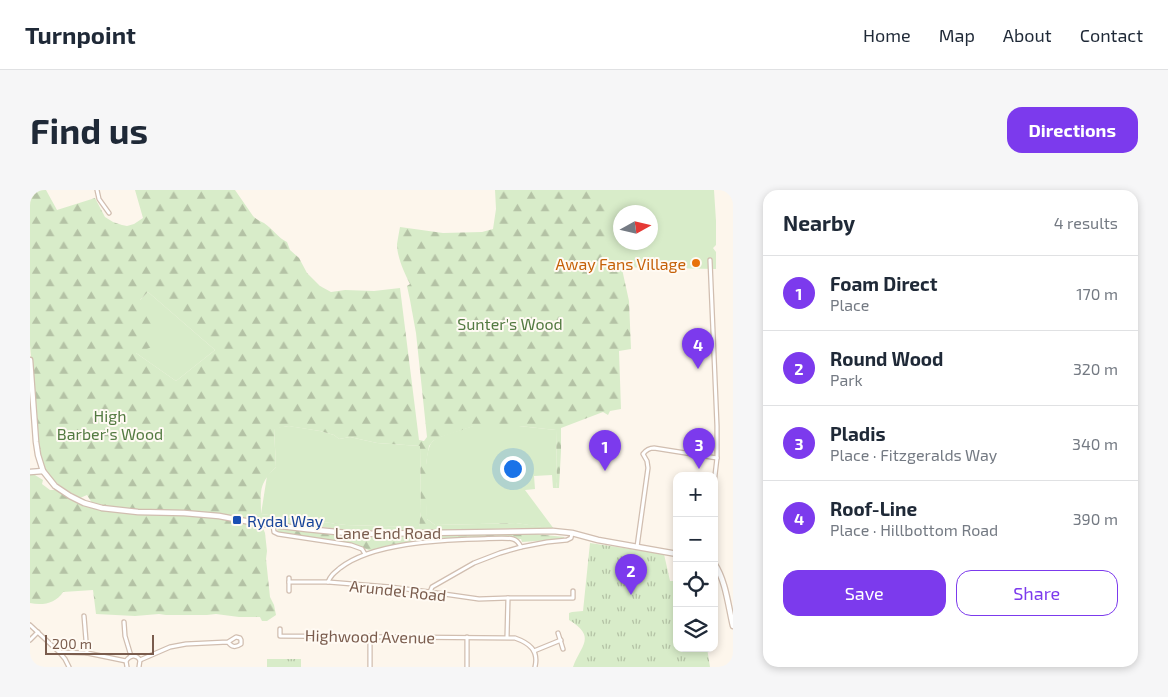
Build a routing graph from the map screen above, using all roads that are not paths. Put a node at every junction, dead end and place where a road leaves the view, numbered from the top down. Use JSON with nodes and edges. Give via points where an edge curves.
{"nodes":[{"id":1,"x":97,"y":190,"type":"edge"},
{"id":2,"x":109,"y":214,"type":"dead end"},
{"id":3,"x":710,"y":260,"type":"dead end"},
{"id":4,"x":30,"y":360,"type":"edge"},
{"id":5,"x":717,"y":458,"type":"junction"},
{"id":6,"x":30,"y":472,"type":"edge"},
{"id":7,"x":43,"y":472,"type":"junction"},
{"id":8,"x":715,"y":472,"type":"edge"},
{"id":9,"x":273,"y":524,"type":"junction"},
{"id":10,"x":572,"y":533,"type":"junction"},
{"id":11,"x":520,"y":547,"type":"junction"},
{"id":12,"x":637,"y":547,"type":"junction"},
{"id":13,"x":673,"y":553,"type":"edge"},
{"id":14,"x":365,"y":554,"type":"junction"},
{"id":15,"x":718,"y":569,"type":"edge"},
{"id":16,"x":328,"y":582,"type":"junction"},
{"id":17,"x":288,"y":591,"type":"dead end"},
{"id":18,"x":574,"y":591,"type":"dead end"},
{"id":19,"x":430,"y":592,"type":"junction"},
{"id":20,"x":508,"y":598,"type":"junction"},
{"id":21,"x":84,"y":617,"type":"dead end"},
{"id":22,"x":124,"y":622,"type":"dead end"},
{"id":23,"x":30,"y":625,"type":"edge"},
{"id":24,"x":733,"y":626,"type":"edge"},
{"id":25,"x":280,"y":629,"type":"dead end"},
{"id":26,"x":38,"y":632,"type":"junction"},
{"id":27,"x":558,"y":633,"type":"dead end"},
{"id":28,"x":370,"y":636,"type":"junction"},
{"id":29,"x":467,"y":637,"type":"junction"},
{"id":30,"x":507,"y":637,"type":"junction"},
{"id":31,"x":30,"y":640,"type":"edge"},
{"id":32,"x":561,"y":640,"type":"junction"},
{"id":33,"x":228,"y":642,"type":"dead end"},
{"id":34,"x":563,"y":649,"type":"dead end"},
{"id":35,"x":534,"y":651,"type":"junction"},
{"id":36,"x":59,"y":652,"type":"junction"},
{"id":37,"x":87,"y":653,"type":"junction"},
{"id":38,"x":131,"y":656,"type":"junction"},
{"id":39,"x":140,"y":660,"type":"junction"},
{"id":40,"x":126,"y":661,"type":"junction"},
{"id":41,"x":69,"y":667,"type":"edge"},
{"id":42,"x":127,"y":667,"type":"edge"},
{"id":43,"x":139,"y":667,"type":"edge"},
{"id":44,"x":370,"y":667,"type":"edge"},
{"id":45,"x":467,"y":667,"type":"edge"},
{"id":46,"x":535,"y":667,"type":"edge"}],
"edges":[{"from":1,"to":2,"type":"street"},
{"from":3,"to":5,"type":"street"},
{"from":4,"to":7,"type":"street","via":[[36,442]]},
{"from":5,"to":8,"type":"street"},
{"from":5,"to":12,"type":"street","via":[[654,448],[646,450],[643,454],[648,468]]},
{"from":6,"to":7,"type":"street"},
{"from":7,"to":9,"type":"street","name":"Lane End Road","via":[[70,496],[102,508],[219,516]]},
{"from":9,"to":10,"type":"street","name":"Lane End Road","via":[[357,534]]},
{"from":9,"to":14,"type":"street","via":[[274,532],[278,534],[351,545],[362,549]]},
{"from":10,"to":11,"type":"street","via":[[568,540]]},
{"from":10,"to":12,"type":"street","name":"Lane End Road"},
{"from":11,"to":14,"type":"street","via":[[514,539],[461,539],[392,547]]},
{"from":11,"to":19,"type":"street","via":[[474,563],[432,587]]},
{"from":12,"to":13,"type":"street","name":"Lane End Road"},
{"from":14,"to":16,"type":"street","via":[[345,564],[330,576]]},
{"from":15,"to":24,"type":"street"},
{"from":16,"to":17,"type":"street","name":"Arundel Road","via":[[289,580]]},
{"from":16,"to":19,"type":"street","name":"Arundel Road"},
{"from":18,"to":20,"type":"street","name":"Arundel Road","via":[[573,598]]},
{"from":19,"to":20,"type":"street","name":"Arundel Road","via":[[479,599]]},
{"from":20,"to":30,"type":"street"},
{"from":21,"to":37,"type":"street"},
{"from":22,"to":38,"type":"street"},
{"from":23,"to":26,"type":"street"},
{"from":25,"to":28,"type":"street","name":"Highwood Avenue","via":[[280,636]]},
{"from":26,"to":31,"type":"street"},
{"from":26,"to":36,"type":"street"},
{"from":27,"to":32,"type":"street"},
{"from":28,"to":29,"type":"street","name":"Highwood Avenue"},
{"from":28,"to":44,"type":"street"},
{"from":29,"to":30,"type":"street","name":"Highwood Avenue"},
{"from":29,"to":45,"type":"street"},
{"from":30,"to":35,"type":"street","via":[[526,642]]},
{"from":32,"to":34,"type":"street"},
{"from":32,"to":35,"type":"street"},
{"from":33,"to":39,"type":"street","via":[[170,647]]},
{"from":35,"to":46,"type":"street"},
{"from":36,"to":37,"type":"street"},
{"from":36,"to":41,"type":"street"},
{"from":37,"to":40,"type":"street"},
{"from":38,"to":39,"type":"street"},
{"from":38,"to":40,"type":"street"},
{"from":39,"to":43,"type":"street"},
{"from":40,"to":42,"type":"street"}]}
